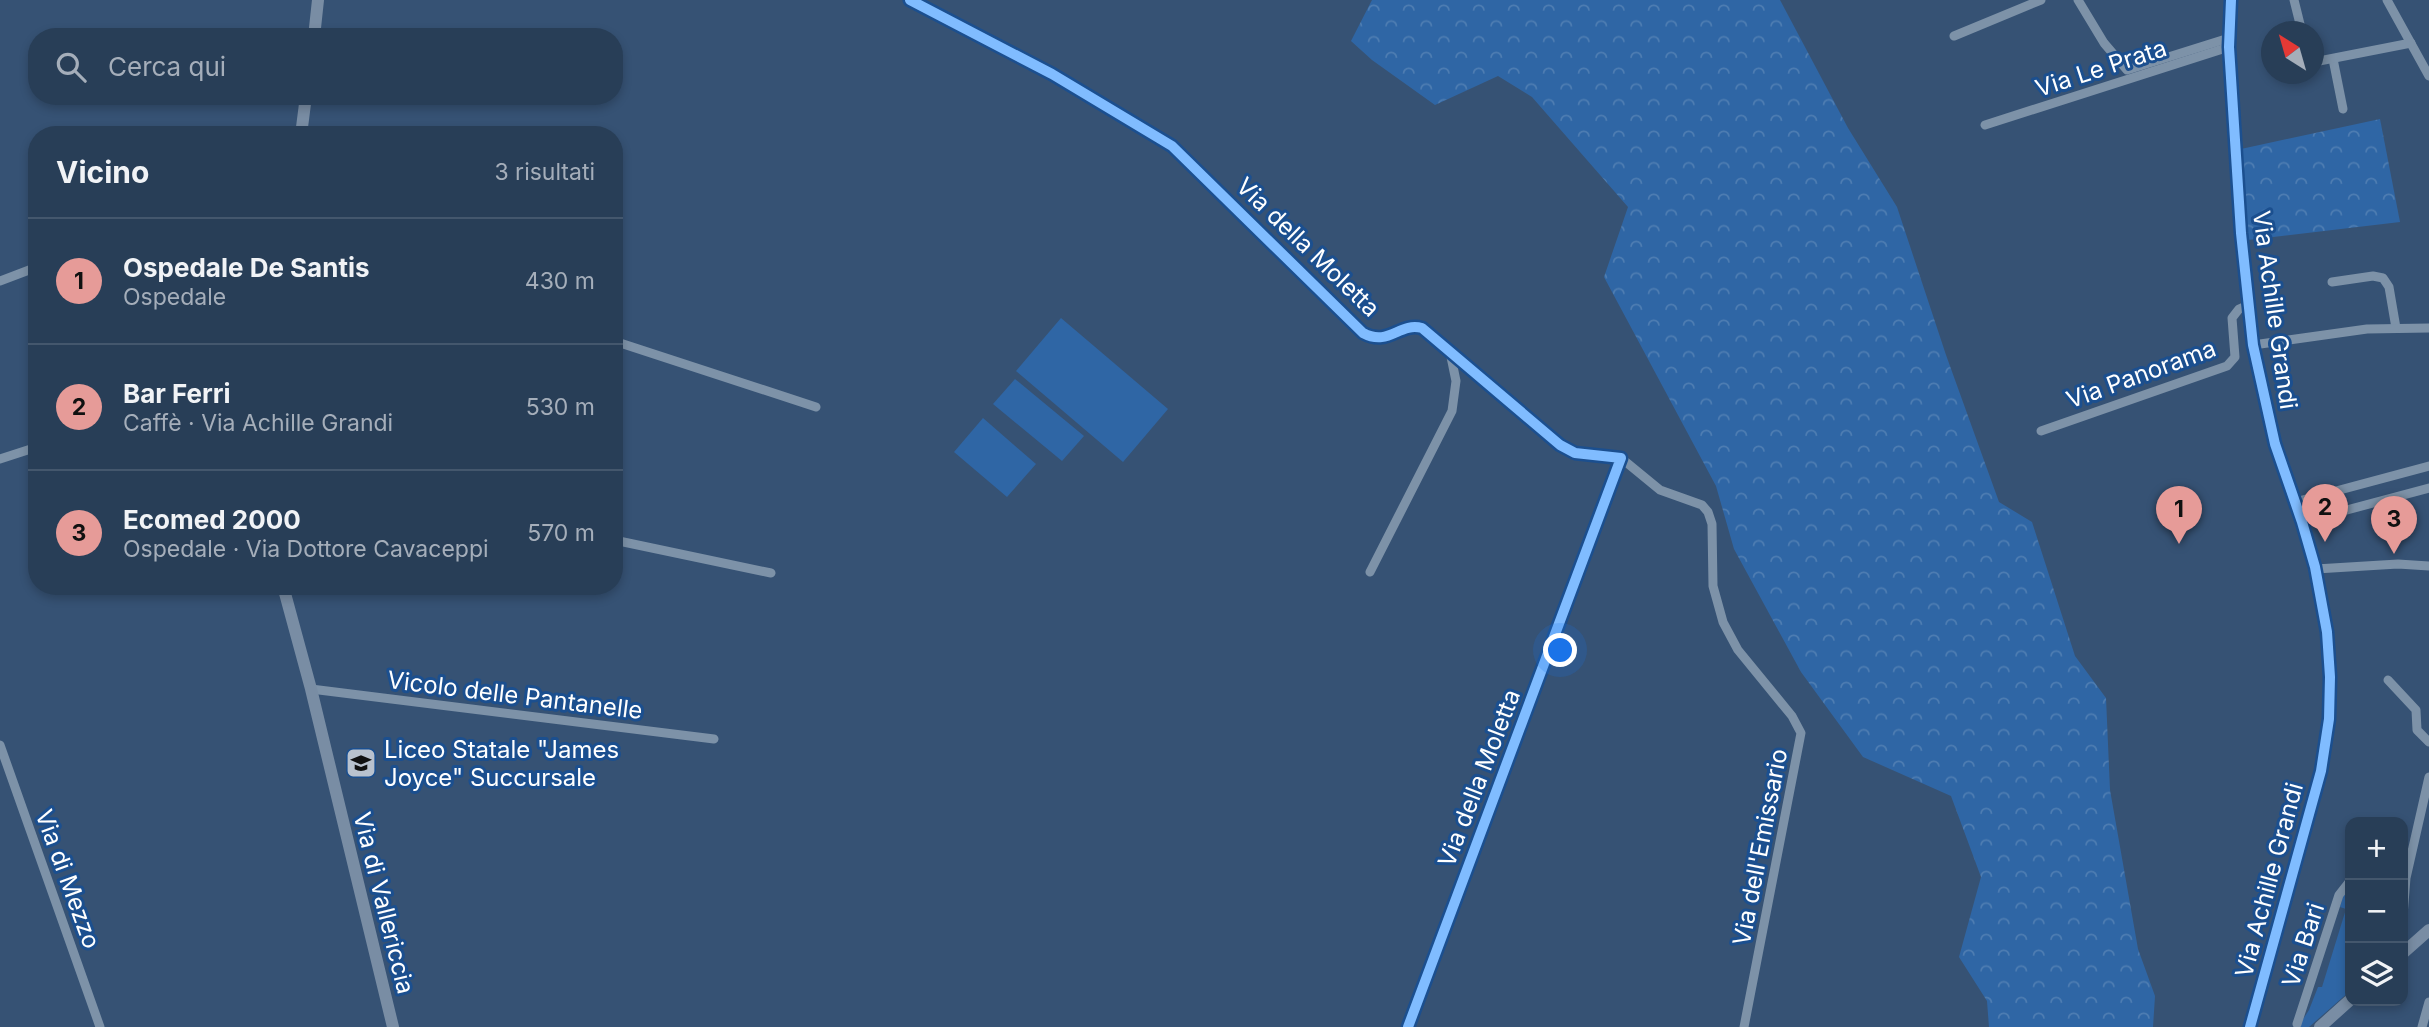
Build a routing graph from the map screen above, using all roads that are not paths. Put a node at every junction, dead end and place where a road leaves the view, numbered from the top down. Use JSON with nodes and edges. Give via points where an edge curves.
{"nodes":[{"id":1,"x":318,"y":0,"type":"edge"},
{"id":2,"x":910,"y":0,"type":"edge"},
{"id":3,"x":2040,"y":0,"type":"edge"},
{"id":4,"x":2078,"y":0,"type":"edge"},
{"id":5,"x":2231,"y":0,"type":"edge"},
{"id":6,"x":2294,"y":0,"type":"edge"},
{"id":7,"x":2387,"y":0,"type":"edge"},
{"id":8,"x":2299,"y":21,"type":"edge"},
{"id":9,"x":315,"y":28,"type":"edge"},
{"id":10,"x":1954,"y":36,"type":"dead end"},
{"id":11,"x":2229,"y":43,"type":"junction"},
{"id":12,"x":2411,"y":43,"type":"junction"},
{"id":13,"x":2333,"y":59,"type":"junction"},
{"id":14,"x":2324,"y":60,"type":"edge"},
{"id":15,"x":2429,"y":76,"type":"edge"},
{"id":16,"x":305,"y":105,"type":"edge"},
{"id":17,"x":2343,"y":109,"type":"dead end"},
{"id":18,"x":1985,"y":125,"type":"dead end"},
{"id":19,"x":302,"y":126,"type":"edge"},
{"id":20,"x":28,"y":270,"type":"edge"},
{"id":21,"x":0,"y":281,"type":"edge"},
{"id":22,"x":2332,"y":282,"type":"dead end"},
{"id":23,"x":2248,"y":305,"type":"junction"},
{"id":24,"x":2396,"y":328,"type":"junction"},
{"id":25,"x":2429,"y":328,"type":"edge"},
{"id":26,"x":623,"y":344,"type":"edge"},
{"id":27,"x":2253,"y":345,"type":"junction"},
{"id":28,"x":1449,"y":350,"type":"junction"},
{"id":29,"x":816,"y":407,"type":"dead end"},
{"id":30,"x":2041,"y":431,"type":"dead end"},
{"id":31,"x":28,"y":450,"type":"edge"},
{"id":32,"x":1621,"y":458,"type":"junction"},
{"id":33,"x":0,"y":459,"type":"edge"},
{"id":34,"x":2429,"y":466,"type":"edge"},
{"id":35,"x":2429,"y":488,"type":"edge"},
{"id":36,"x":2295,"y":502,"type":"junction"},
{"id":37,"x":2302,"y":522,"type":"junction"},
{"id":38,"x":623,"y":542,"type":"edge"},
{"id":39,"x":2429,"y":566,"type":"edge"},
{"id":40,"x":2316,"y":569,"type":"junction"},
{"id":41,"x":1370,"y":572,"type":"dead end"},
{"id":42,"x":771,"y":573,"type":"dead end"},
{"id":43,"x":285,"y":595,"type":"edge"},
{"id":44,"x":2388,"y":680,"type":"dead end"},
{"id":45,"x":311,"y":689,"type":"junction"},
{"id":46,"x":714,"y":739,"type":"dead end"},
{"id":47,"x":2429,"y":742,"type":"edge"},
{"id":48,"x":0,"y":745,"type":"edge"},
{"id":49,"x":2429,"y":777,"type":"edge"},
{"id":50,"x":2408,"y":862,"type":"edge"},
{"id":51,"x":2345,"y":887,"type":"edge"},
{"id":52,"x":2429,"y":930,"type":"edge"},
{"id":53,"x":2408,"y":949,"type":"edge"},
{"id":54,"x":2429,"y":1002,"type":"edge"},
{"id":55,"x":2345,"y":1004,"type":"edge"},
{"id":56,"x":2297,"y":1024,"type":"dead end"},
{"id":57,"x":100,"y":1027,"type":"edge"},
{"id":58,"x":393,"y":1027,"type":"edge"},
{"id":59,"x":1408,"y":1027,"type":"edge"},
{"id":60,"x":1744,"y":1027,"type":"edge"},
{"id":61,"x":2250,"y":1027,"type":"edge"},
{"id":62,"x":2320,"y":1027,"type":"edge"},
{"id":63,"x":2422,"y":1027,"type":"edge"}],
"edges":[{"from":1,"to":9,"type":"street"},
{"from":2,"to":28,"type":"street","name":"Via della Moletta","via":[[1052,74],[1167,142],[1363,333],[1381,338],[1420,327]]},
{"from":3,"to":10,"type":"street"},
{"from":4,"to":11,"type":"street","name":"Via Le Prata","via":[[2104,44],[2127,70]]},
{"from":5,"to":11,"type":"street","name":"Via Achille Grandi"},
{"from":6,"to":8,"type":"street"},
{"from":7,"to":12,"type":"street"},
{"from":11,"to":18,"type":"street","name":"Via Le Prata"},
{"from":11,"to":23,"type":"street","name":"Via Achille Grandi"},
{"from":12,"to":13,"type":"street"},
{"from":12,"to":15,"type":"street"},
{"from":13,"to":14,"type":"street"},
{"from":13,"to":17,"type":"street"},
{"from":16,"to":19,"type":"street"},
{"from":20,"to":21,"type":"street"},
{"from":22,"to":24,"type":"street","via":[[2383,278],[2389,285]]},
{"from":23,"to":27,"type":"street","name":"Via Achille Grandi"},
{"from":23,"to":30,"type":"street","name":"Via Panorama","via":[[2232,318],[2235,357],[2227,366]]},
{"from":24,"to":25,"type":"street"},
{"from":24,"to":27,"type":"street"},
{"from":26,"to":29,"type":"street"},
{"from":27,"to":36,"type":"street","name":"Via Achille Grandi","via":[[2272,432]]},
{"from":28,"to":32,"type":"street","name":"Via della Moletta","via":[[1562,447],[1575,453]]},
{"from":28,"to":41,"type":"street","via":[[1456,381],[1452,411]]},
{"from":31,"to":33,"type":"street"},
{"from":32,"to":59,"type":"street","name":"Via della Moletta"},
{"from":32,"to":60,"type":"street","name":"Via dell'Emissario","via":[[1655,486],[1702,505],[1708,512],[1713,586],[1723,622],[1743,657],[1800,729]]},
{"from":34,"to":36,"type":"street"},
{"from":35,"to":37,"type":"street"},
{"from":36,"to":37,"type":"street","name":"Via Achille Grandi"},
{"from":37,"to":40,"type":"street","name":"Via Achille Grandi"},
{"from":38,"to":42,"type":"street"},
{"from":39,"to":40,"type":"street"},
{"from":40,"to":61,"type":"street","name":"Via Achille Grandi","via":[[2330,666],[2328,728],[2317,785]]},
{"from":43,"to":45,"type":"street","name":"Via di Vallericcia"},
{"from":44,"to":47,"type":"street","via":[[2416,710],[2417,730]]},
{"from":45,"to":46,"type":"street","name":"Vicolo delle Pantanelle"},
{"from":45,"to":58,"type":"street","name":"Via di Vallericcia"},
{"from":48,"to":57,"type":"street","name":"Via di Mezzo"},
{"from":49,"to":50,"type":"street"},
{"from":51,"to":56,"type":"street","name":"Via Bari"},
{"from":52,"to":53,"type":"street"},
{"from":54,"to":63,"type":"street"},
{"from":55,"to":62,"type":"street"}]}
